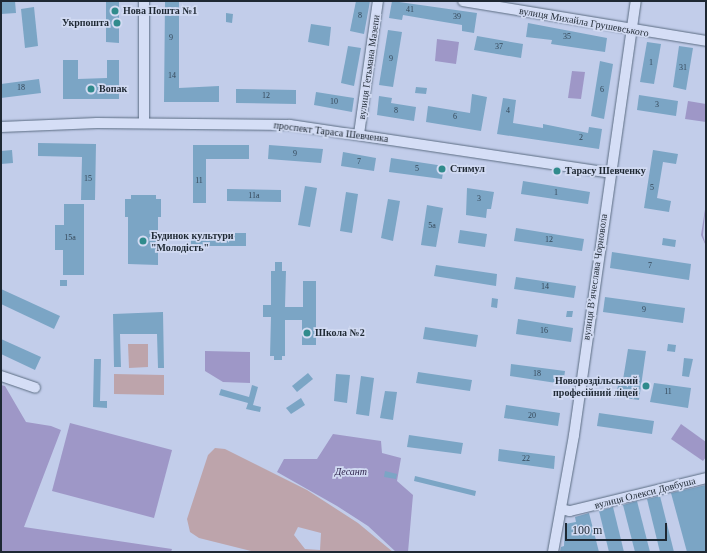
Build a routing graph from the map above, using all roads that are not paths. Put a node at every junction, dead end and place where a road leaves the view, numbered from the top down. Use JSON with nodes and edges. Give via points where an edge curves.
{"nodes":[{"id":1,"x":144,"y":1,"type":"edge"},
{"id":2,"x":378,"y":1,"type":"edge"},
{"id":3,"x":463,"y":1,"type":"edge"},
{"id":4,"x":636,"y":1,"type":"edge"},
{"id":5,"x":632,"y":31,"type":"junction"},
{"id":6,"x":706,"y":42,"type":"edge"},
{"id":7,"x":144,"y":123,"type":"junction"},
{"id":8,"x":1,"y":127,"type":"edge"},
{"id":9,"x":359,"y":134,"type":"junction"},
{"id":10,"x":610,"y":173,"type":"junction"},
{"id":11,"x":1,"y":376,"type":"edge"},
{"id":12,"x":35,"y":388,"type":"dead end"},
{"id":13,"x":706,"y":478,"type":"edge"},
{"id":14,"x":561,"y":510,"type":"junction"},
{"id":15,"x":553,"y":552,"type":"edge"}],
"edges":[{"from":1,"to":7,"type":"street"},
{"from":2,"to":9,"type":"street","name":"вулиця Гетьмана Мазепи"},
{"from":3,"to":5,"type":"street","name":"вулиця Михайла Грушевського"},
{"from":4,"to":5,"type":"street","name":"вулиця Вʼячеслава Чорновола"},
{"from":5,"to":6,"type":"street","name":"вулиця Михайла Грушевського"},
{"from":5,"to":10,"type":"street","name":"вулиця Вʼячеслава Чорновола"},
{"from":7,"to":8,"type":"street","name":"проспект Тараса Шевченка"},
{"from":7,"to":9,"type":"street","name":"проспект Тараса Шевченка","via":[[258,123]]},
{"from":9,"to":10,"type":"street","name":"проспект Тараса Шевченка"},
{"from":10,"to":14,"type":"street","name":"вулиця Вʼячеслава Чорновола","via":[[574,436]]},
{"from":11,"to":12,"type":"street"},
{"from":13,"to":14,"type":"street","name":"вулиця Олекси Довбуша","via":[[570,511]]},
{"from":14,"to":15,"type":"street","name":"вулиця Вʼячеслава Чорновола"}]}
